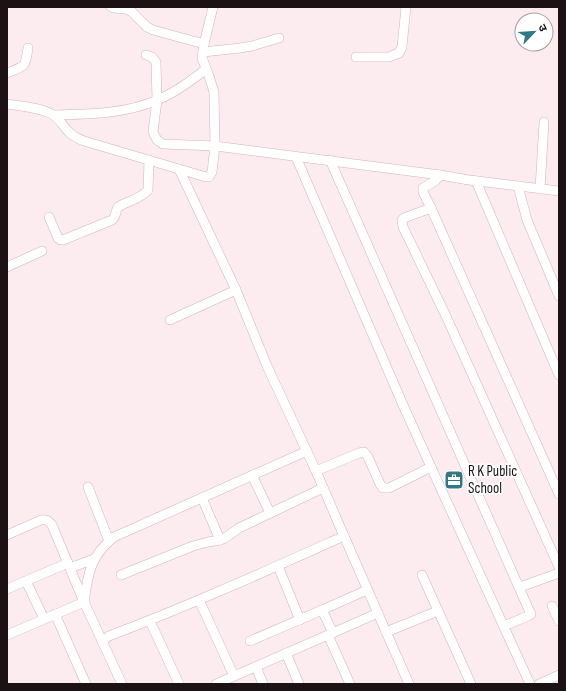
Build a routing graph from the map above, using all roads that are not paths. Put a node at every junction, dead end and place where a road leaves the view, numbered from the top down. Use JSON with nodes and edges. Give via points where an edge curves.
{"nodes":[{"id":1,"x":111,"y":7,"type":"edge"},
{"id":2,"x":213,"y":7,"type":"edge"},
{"id":3,"x":406,"y":7,"type":"edge"},
{"id":4,"x":279,"y":38,"type":"dead end"},
{"id":5,"x":28,"y":48,"type":"dead end"},
{"id":6,"x":204,"y":48,"type":"junction"},
{"id":7,"x":146,"y":55,"type":"dead end"},
{"id":8,"x":356,"y":57,"type":"dead end"},
{"id":9,"x":206,"y":69,"type":"junction"},
{"id":10,"x":7,"y":73,"type":"edge"},
{"id":11,"x":157,"y":100,"type":"junction"},
{"id":12,"x":7,"y":104,"type":"edge"},
{"id":13,"x":55,"y":116,"type":"junction"},
{"id":14,"x":544,"y":122,"type":"dead end"},
{"id":15,"x":215,"y":146,"type":"junction"},
{"id":16,"x":296,"y":157,"type":"junction"},
{"id":17,"x":149,"y":160,"type":"junction"},
{"id":18,"x":330,"y":160,"type":"junction"},
{"id":19,"x":179,"y":169,"type":"junction"},
{"id":20,"x":440,"y":174,"type":"junction"},
{"id":21,"x":476,"y":181,"type":"junction"},
{"id":22,"x":518,"y":186,"type":"junction"},
{"id":23,"x":540,"y":189,"type":"junction"},
{"id":24,"x":559,"y":192,"type":"edge"},
{"id":25,"x":431,"y":208,"type":"junction"},
{"id":26,"x":49,"y":217,"type":"dead end"},
{"id":27,"x":42,"y":251,"type":"dead end"},
{"id":28,"x":7,"y":267,"type":"edge"},
{"id":29,"x":236,"y":290,"type":"junction"},
{"id":30,"x":559,"y":296,"type":"edge"},
{"id":31,"x":170,"y":320,"type":"dead end"},
{"id":32,"x":559,"y":375,"type":"edge"},
{"id":33,"x":307,"y":451,"type":"junction"},
{"id":34,"x":431,"y":467,"type":"junction"},
{"id":35,"x":316,"y":471,"type":"junction"},
{"id":36,"x":252,"y":476,"type":"junction"},
{"id":37,"x":88,"y":487,"type":"dead end"},
{"id":38,"x":323,"y":488,"type":"junction"},
{"id":39,"x":559,"y":494,"type":"edge"},
{"id":40,"x":202,"y":498,"type":"junction"},
{"id":41,"x":270,"y":513,"type":"junction"},
{"id":42,"x":7,"y":535,"type":"edge"},
{"id":43,"x":344,"y":536,"type":"junction"},
{"id":44,"x":220,"y":540,"type":"junction"},
{"id":45,"x":109,"y":541,"type":"junction"},
{"id":46,"x":94,"y":559,"type":"junction"},
{"id":47,"x":69,"y":565,"type":"junction"},
{"id":48,"x":278,"y":566,"type":"junction"},
{"id":49,"x":559,"y":567,"type":"edge"},
{"id":50,"x":559,"y":573,"type":"edge"},
{"id":51,"x":122,"y":575,"type":"dead end"},
{"id":52,"x":422,"y":575,"type":"dead end"},
{"id":53,"x":26,"y":581,"type":"junction"},
{"id":54,"x":520,"y":587,"type":"junction"},
{"id":55,"x":7,"y":589,"type":"edge"},
{"id":56,"x":367,"y":590,"type":"junction"},
{"id":57,"x":199,"y":600,"type":"junction"},
{"id":58,"x":84,"y":602,"type":"junction"},
{"id":59,"x":552,"y":606,"type":"dead end"},
{"id":60,"x":322,"y":610,"type":"junction"},
{"id":61,"x":438,"y":610,"type":"junction"},
{"id":62,"x":378,"y":613,"type":"junction"},
{"id":63,"x":55,"y":614,"type":"junction"},
{"id":64,"x":44,"y":619,"type":"junction"},
{"id":65,"x":300,"y":620,"type":"junction"},
{"id":66,"x":150,"y":621,"type":"junction"},
{"id":67,"x":559,"y":621,"type":"edge"},
{"id":68,"x":504,"y":626,"type":"junction"},
{"id":69,"x":386,"y":632,"type":"junction"},
{"id":70,"x":330,"y":634,"type":"junction"},
{"id":71,"x":7,"y":635,"type":"edge"},
{"id":72,"x":250,"y":641,"type":"dead end"},
{"id":73,"x":103,"y":643,"type":"junction"},
{"id":74,"x":286,"y":653,"type":"junction"},
{"id":75,"x":256,"y":667,"type":"junction"},
{"id":76,"x":559,"y":675,"type":"edge"},
{"id":77,"x":234,"y":676,"type":"junction"},
{"id":78,"x":86,"y":684,"type":"edge"},
{"id":79,"x":122,"y":684,"type":"edge"},
{"id":80,"x":179,"y":684,"type":"edge"},
{"id":81,"x":216,"y":684,"type":"edge"},
{"id":82,"x":263,"y":684,"type":"edge"},
{"id":83,"x":299,"y":684,"type":"edge"},
{"id":84,"x":350,"y":684,"type":"edge"},
{"id":85,"x":409,"y":684,"type":"edge"},
{"id":86,"x":470,"y":684,"type":"edge"},
{"id":87,"x":530,"y":684,"type":"edge"},
{"id":88,"x":539,"y":684,"type":"edge"}],
"edges":[{"from":1,"to":6,"type":"street","via":[[132,11],[147,27]]},
{"from":2,"to":6,"type":"street"},
{"from":3,"to":8,"type":"street","via":[[402,47],[399,53],[389,57]]},
{"from":4,"to":6,"type":"street","via":[[240,48]]},
{"from":5,"to":10,"type":"street","via":[[24,66]]},
{"from":6,"to":9,"type":"street","via":[[202,58]]},
{"from":7,"to":11,"type":"street","via":[[156,62]]},
{"from":9,"to":11,"type":"street"},
{"from":9,"to":15,"type":"street","via":[[214,92]]},
{"from":11,"to":13,"type":"street","via":[[140,106],[96,114]]},
{"from":11,"to":15,"type":"street","via":[[153,128],[157,140],[163,144]]},
{"from":12,"to":13,"type":"street","via":[[41,110]]},
{"from":13,"to":17,"type":"street","via":[[70,133],[84,141]]},
{"from":14,"to":23,"type":"street"},
{"from":15,"to":16,"type":"street"},
{"from":15,"to":19,"type":"street","via":[[209,177]]},
{"from":16,"to":18,"type":"street"},
{"from":16,"to":34,"type":"street"},
{"from":17,"to":19,"type":"street"},
{"from":17,"to":26,"type":"street","via":[[148,190],[118,207],[112,220],[61,240]]},
{"from":18,"to":20,"type":"street"},
{"from":18,"to":54,"type":"street"},
{"from":19,"to":29,"type":"street"},
{"from":20,"to":21,"type":"street"},
{"from":20,"to":25,"type":"street","via":[[436,181],[423,188]]},
{"from":21,"to":22,"type":"street"},
{"from":21,"to":32,"type":"street"},
{"from":22,"to":23,"type":"street"},
{"from":22,"to":30,"type":"street","via":[[529,226]]},
{"from":23,"to":24,"type":"street"},
{"from":25,"to":39,"type":"street"},
{"from":25,"to":49,"type":"street","via":[[404,218],[403,227]]},
{"from":27,"to":28,"type":"street"},
{"from":29,"to":31,"type":"street"},
{"from":29,"to":33,"type":"street","via":[[267,366]]},
{"from":33,"to":35,"type":"street"},
{"from":33,"to":36,"type":"street"},
{"from":34,"to":35,"type":"street","via":[[389,488],[383,488],[380,484],[364,452]]},
{"from":34,"to":68,"type":"street"},
{"from":35,"to":38,"type":"street"},
{"from":36,"to":40,"type":"street"},
{"from":36,"to":41,"type":"street"},
{"from":37,"to":45,"type":"street"},
{"from":38,"to":41,"type":"street"},
{"from":38,"to":43,"type":"street"},
{"from":40,"to":44,"type":"street"},
{"from":40,"to":45,"type":"street"},
{"from":41,"to":44,"type":"street"},
{"from":42,"to":47,"type":"street","via":[[41,520],[48,520]]},
{"from":43,"to":48,"type":"street"},
{"from":43,"to":56,"type":"street"},
{"from":44,"to":51,"type":"street","via":[[193,546]]},
{"from":45,"to":46,"type":"street"},
{"from":46,"to":47,"type":"street"},
{"from":46,"to":58,"type":"street"},
{"from":47,"to":53,"type":"street"},
{"from":47,"to":58,"type":"street"},
{"from":48,"to":57,"type":"street"},
{"from":48,"to":65,"type":"street"},
{"from":50,"to":54,"type":"street"},
{"from":52,"to":61,"type":"street"},
{"from":53,"to":55,"type":"street"},
{"from":53,"to":64,"type":"street"},
{"from":54,"to":68,"type":"street","via":[[531,614]]},
{"from":56,"to":60,"type":"street"},
{"from":56,"to":62,"type":"street"},
{"from":57,"to":66,"type":"street"},
{"from":57,"to":77,"type":"street"},
{"from":58,"to":63,"type":"street"},
{"from":58,"to":73,"type":"street"},
{"from":59,"to":67,"type":"street"},
{"from":60,"to":65,"type":"street"},
{"from":60,"to":70,"type":"street"},
{"from":61,"to":69,"type":"street"},
{"from":61,"to":86,"type":"street"},
{"from":62,"to":69,"type":"street"},
{"from":62,"to":70,"type":"street"},
{"from":63,"to":64,"type":"street"},
{"from":63,"to":78,"type":"street"},
{"from":64,"to":71,"type":"street"},
{"from":65,"to":72,"type":"street"},
{"from":66,"to":73,"type":"street","via":[[109,636]]},
{"from":66,"to":80,"type":"street"},
{"from":68,"to":87,"type":"street"},
{"from":69,"to":85,"type":"street"},
{"from":70,"to":74,"type":"street"},
{"from":70,"to":84,"type":"street"},
{"from":73,"to":79,"type":"street"},
{"from":74,"to":75,"type":"street"},
{"from":74,"to":83,"type":"street"},
{"from":75,"to":77,"type":"street"},
{"from":75,"to":82,"type":"street"},
{"from":76,"to":88,"type":"street"},
{"from":77,"to":81,"type":"street"}]}
